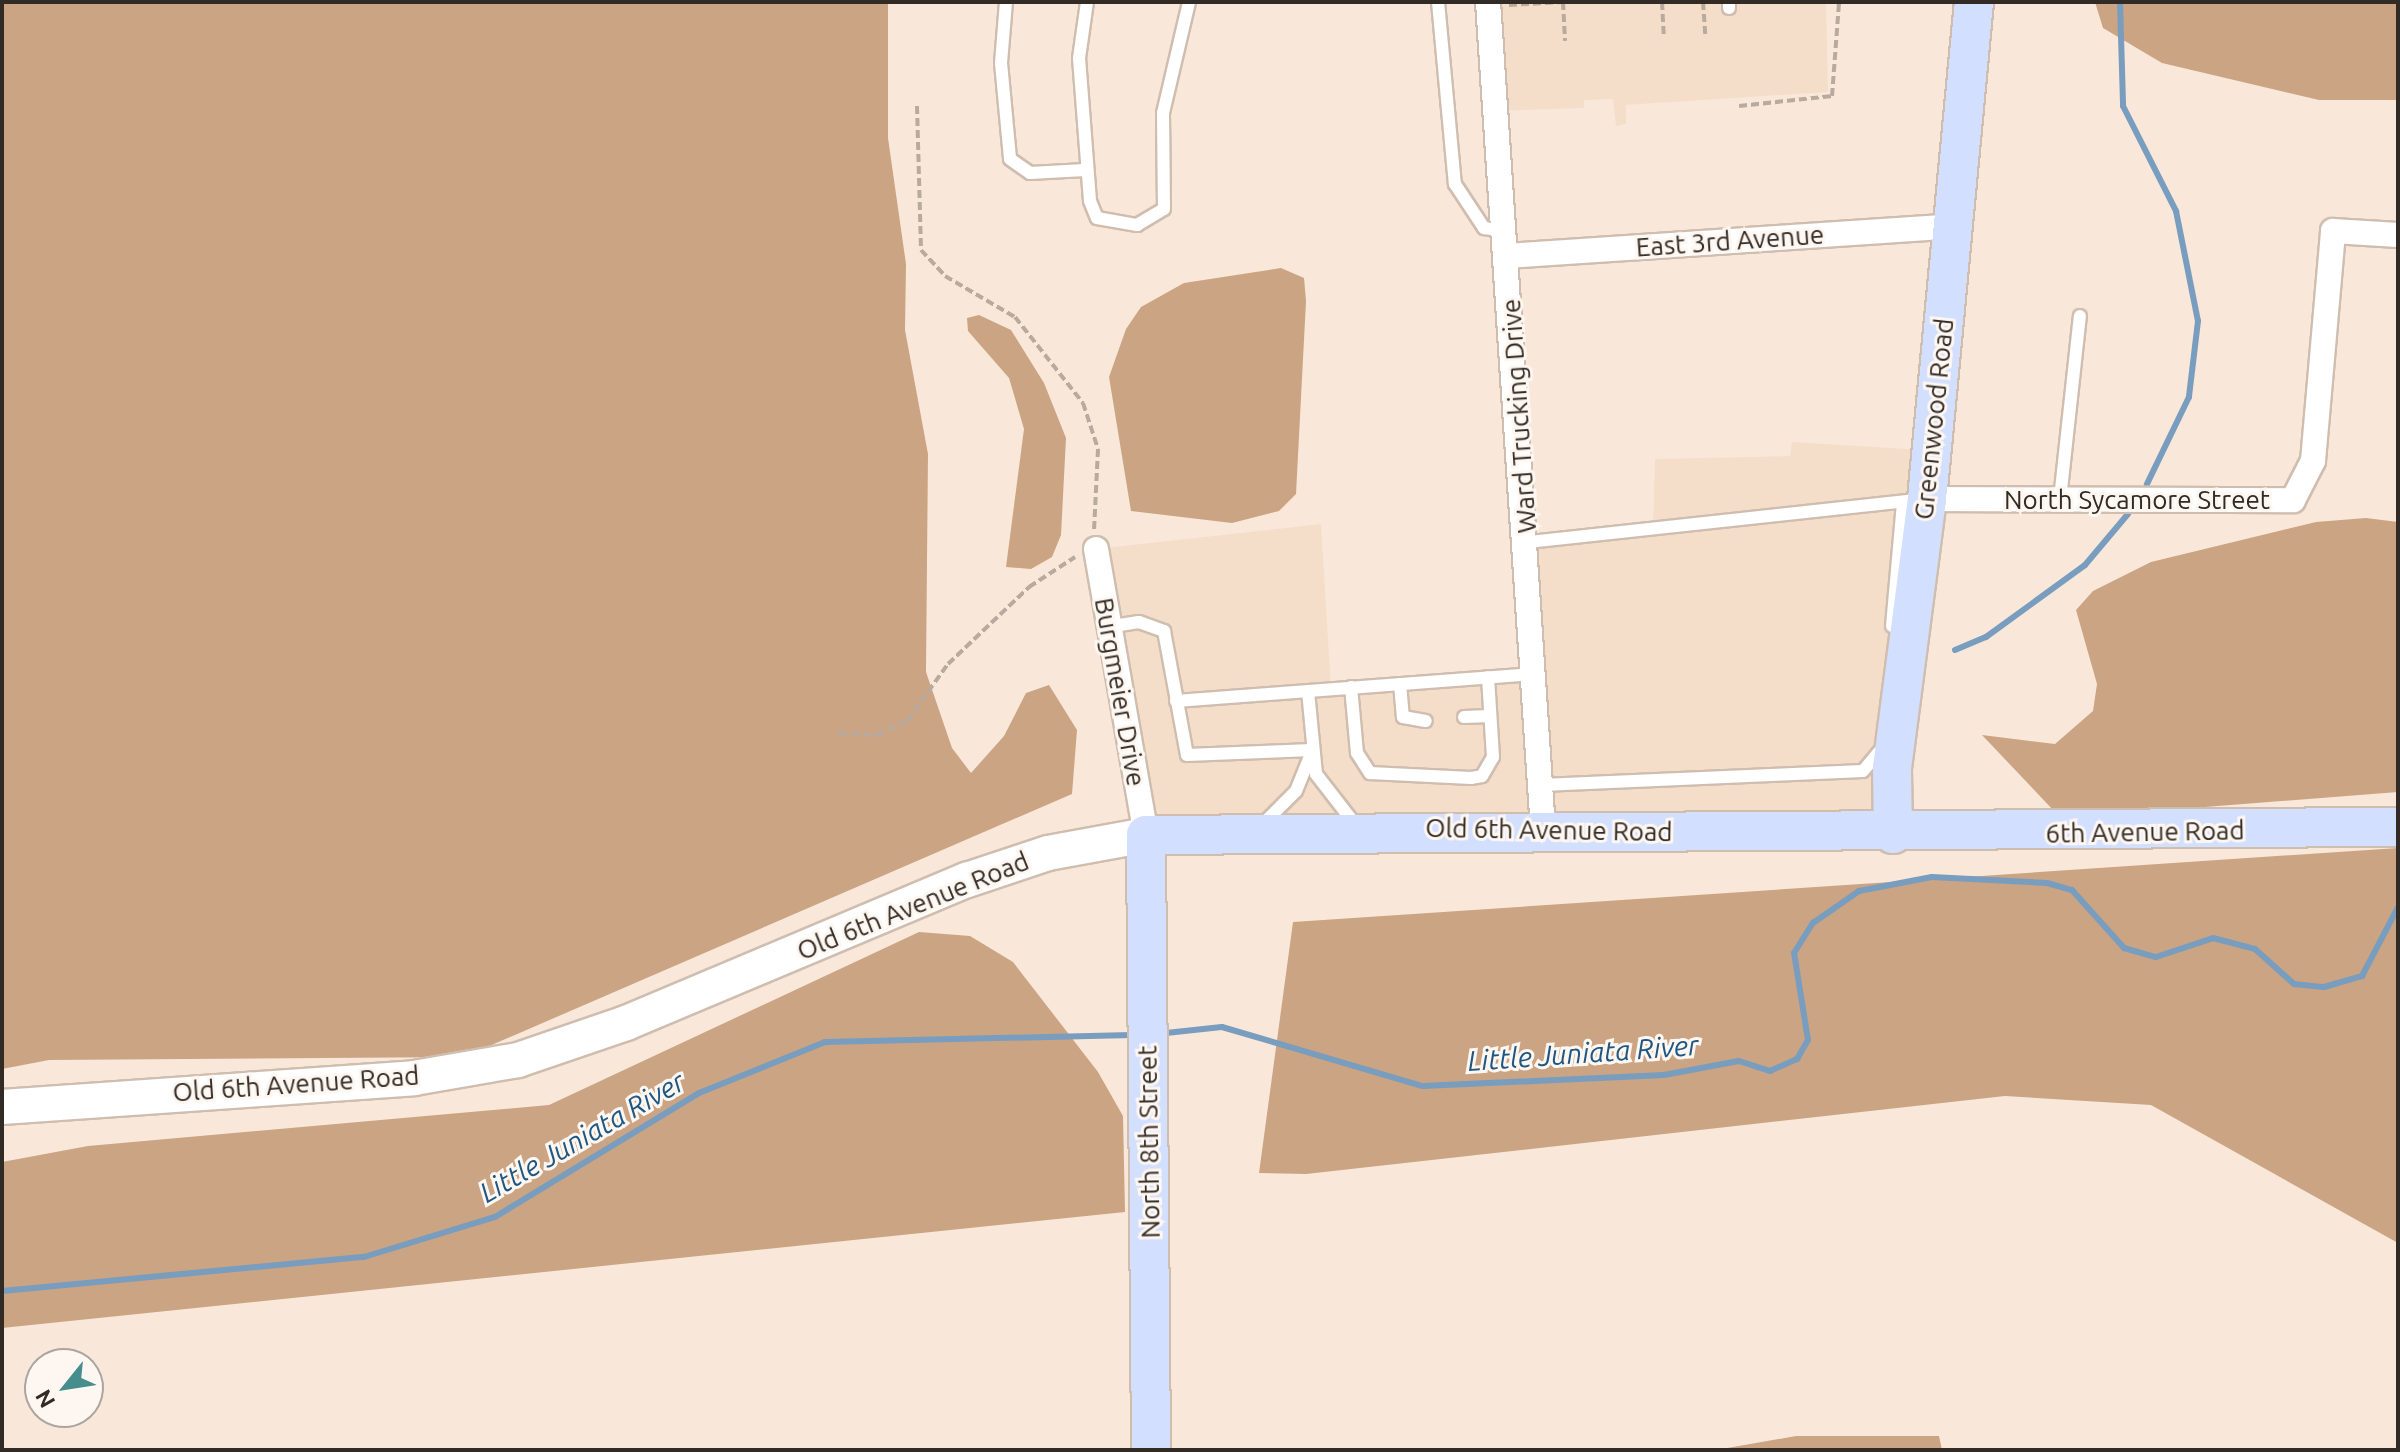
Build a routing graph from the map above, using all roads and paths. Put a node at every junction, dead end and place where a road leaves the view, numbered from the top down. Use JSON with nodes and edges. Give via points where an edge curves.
{"nodes":[{"id":1,"x":1006,"y":2,"type":"edge"},
{"id":2,"x":1087,"y":2,"type":"edge"},
{"id":3,"x":1189,"y":2,"type":"edge"},
{"id":4,"x":1438,"y":2,"type":"edge"},
{"id":5,"x":1563,"y":2,"type":"edge"},
{"id":6,"x":1662,"y":2,"type":"edge"},
{"id":7,"x":1703,"y":2,"type":"edge"},
{"id":8,"x":1839,"y":2,"type":"edge"},
{"id":9,"x":1974,"y":2,"type":"edge"},
{"id":10,"x":1488,"y":4,"type":"edge"},
{"id":11,"x":1705,"y":34,"type":"dead end"},
{"id":12,"x":1664,"y":36,"type":"dead end"},
{"id":13,"x":1565,"y":41,"type":"dead end"},
{"id":14,"x":917,"y":106,"type":"dead end"},
{"id":15,"x":1739,"y":106,"type":"dead end"},
{"id":16,"x":1085,"y":170,"type":"junction"},
{"id":17,"x":1953,"y":226,"type":"junction"},
{"id":18,"x":1505,"y":231,"type":"junction"},
{"id":19,"x":2398,"y":235,"type":"edge"},
{"id":20,"x":1507,"y":256,"type":"junction"},
{"id":21,"x":2080,"y":316,"type":"dead end"},
{"id":22,"x":2060,"y":499,"type":"junction"},
{"id":23,"x":1915,"y":500,"type":"junction"},
{"id":24,"x":1529,"y":542,"type":"junction"},
{"id":25,"x":1096,"y":549,"type":"junction"},
{"id":26,"x":1107,"y":627,"type":"junction"},
{"id":27,"x":1891,"y":638,"type":"dead end"},
{"id":28,"x":1889,"y":653,"type":"dead end"},
{"id":29,"x":1538,"y":674,"type":"junction"},
{"id":30,"x":1488,"y":677,"type":"junction"},
{"id":31,"x":1400,"y":684,"type":"junction"},
{"id":32,"x":1351,"y":687,"type":"junction"},
{"id":33,"x":1308,"y":691,"type":"junction"},
{"id":34,"x":1176,"y":701,"type":"junction"},
{"id":35,"x":1490,"y":716,"type":"junction"},
{"id":36,"x":1464,"y":717,"type":"dead end"},
{"id":37,"x":1426,"y":721,"type":"dead end"},
{"id":38,"x":839,"y":733,"type":"dead end"},
{"id":39,"x":1312,"y":750,"type":"junction"},
{"id":40,"x":1542,"y":785,"type":"junction"},
{"id":41,"x":2398,"y":827,"type":"edge"},
{"id":42,"x":1363,"y":828,"type":"junction"},
{"id":43,"x":1257,"y":830,"type":"junction"},
{"id":44,"x":1543,"y":830,"type":"junction"},
{"id":45,"x":1893,"y":834,"type":"junction"},
{"id":46,"x":1146,"y":835,"type":"junction"},
{"id":47,"x":2,"y":1107,"type":"edge"},
{"id":48,"x":1151,"y":1450,"type":"edge"}],
"edges":[{"from":1,"to":16,"type":"lane","via":[[1001,63],[1010,159],[1030,173]]},
{"from":2,"to":16,"type":"lane","via":[[1079,58]]},
{"from":3,"to":16,"type":"lane","via":[[1163,113],[1164,209],[1137,225],[1097,218]]},
{"from":4,"to":18,"type":"lane","via":[[1455,184],[1484,228]]},
{"from":5,"to":10,"type":"path"},
{"from":5,"to":13,"type":"path"},
{"from":6,"to":12,"type":"path"},
{"from":7,"to":11,"type":"path"},
{"from":8,"to":15,"type":"path","via":[[1832,96]]},
{"from":9,"to":17,"type":"main road","name":"Greenwood Road"},
{"from":10,"to":18,"type":"street","name":"Ward Trucking Drive"},
{"from":14,"to":25,"type":"path","via":[[921,250],[945,276],[1015,317],[1083,403],[1098,449]]},
{"from":17,"to":20,"type":"street","name":"East 3rd Avenue"},
{"from":17,"to":23,"type":"main road","name":"Greenwood Road"},
{"from":18,"to":20,"type":"street","name":"Ward Trucking Drive"},
{"from":19,"to":22,"type":"street","name":"North Sycamore Street","via":[[2333,231],[2313,461],[2293,500]]},
{"from":20,"to":24,"type":"street","name":"Ward Trucking Drive"},
{"from":21,"to":22,"type":"lane"},
{"from":22,"to":23,"type":"street","name":"North Sycamore Street"},
{"from":23,"to":24,"type":"lane"},
{"from":23,"to":27,"type":"lane"},
{"from":23,"to":45,"type":"main road","name":"Greenwood Road","via":[[1892,768]]},
{"from":24,"to":29,"type":"street","name":"Ward Trucking Drive"},
{"from":25,"to":26,"type":"street","name":"Burgmeier Drive"},
{"from":25,"to":38,"type":"path","via":[[1029,587],[948,664],[907,721],[877,735]]},
{"from":26,"to":34,"type":"lane","via":[[1139,622],[1164,631]]},
{"from":26,"to":46,"type":"street","name":"Burgmeier Drive"},
{"from":28,"to":40,"type":"lane","via":[[1879,751],[1870,769]]},
{"from":29,"to":30,"type":"lane"},
{"from":29,"to":40,"type":"street","name":"Ward Trucking Drive"},
{"from":30,"to":31,"type":"lane"},
{"from":30,"to":35,"type":"lane"},
{"from":31,"to":32,"type":"lane"},
{"from":31,"to":37,"type":"lane","via":[[1403,717]]},
{"from":32,"to":33,"type":"lane"},
{"from":32,"to":35,"type":"lane","via":[[1357,753],[1381,778],[1482,776],[1493,757]]},
{"from":33,"to":34,"type":"lane"},
{"from":33,"to":39,"type":"lane"},
{"from":34,"to":39,"type":"lane","via":[[1187,755]]},
{"from":35,"to":36,"type":"lane"},
{"from":39,"to":42,"type":"lane","via":[[1326,794]]},
{"from":39,"to":43,"type":"lane","via":[[1296,791]]},
{"from":40,"to":44,"type":"street","name":"Ward Trucking Drive"},
{"from":41,"to":45,"type":"main road","name":"6th Avenue Road"},
{"from":42,"to":43,"type":"main road","name":"Old 6th Avenue Road"},
{"from":42,"to":44,"type":"main road","name":"Old 6th Avenue Road"},
{"from":43,"to":46,"type":"main road","name":"Old 6th Avenue Road"},
{"from":44,"to":45,"type":"main road","name":"Old 6th Avenue Road"},
{"from":46,"to":47,"type":"main road","name":"Old 6th Avenue Road","via":[[1048,853],[967,880],[626,1023],[518,1060],[414,1078]]},
{"from":46,"to":48,"type":"main road","name":"North 8th Street"}]}
